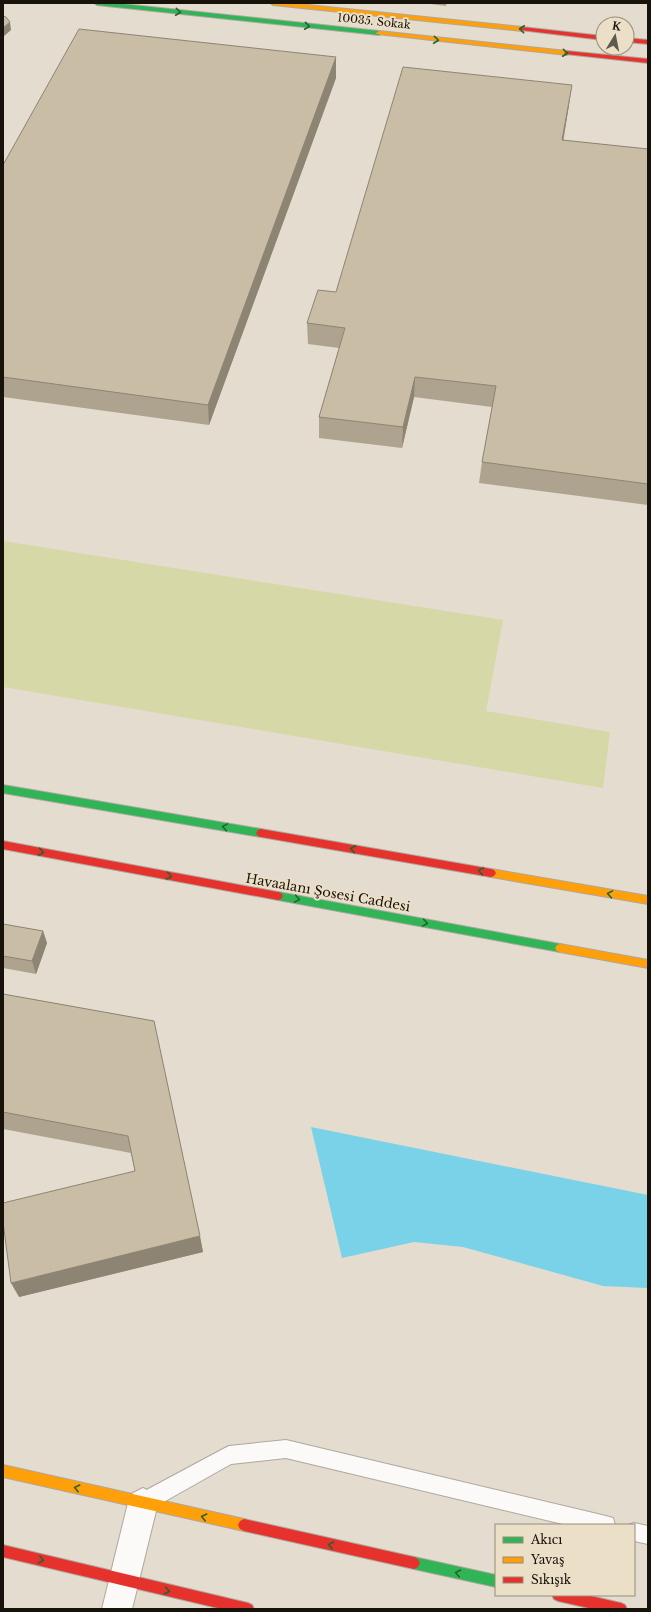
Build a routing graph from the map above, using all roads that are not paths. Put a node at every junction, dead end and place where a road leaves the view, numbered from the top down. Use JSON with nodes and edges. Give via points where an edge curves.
{"nodes":[{"id":1,"x":97,"y":3,"type":"edge"},
{"id":2,"x":273,"y":3,"type":"edge"},
{"id":3,"x":595,"y":37,"type":"edge"},
{"id":4,"x":635,"y":41,"type":"edge"},
{"id":5,"x":648,"y":42,"type":"edge"},
{"id":6,"x":648,"y":61,"type":"edge"},
{"id":7,"x":3,"y":789,"type":"edge"},
{"id":8,"x":3,"y":845,"type":"edge"},
{"id":9,"x":648,"y":900,"type":"edge"},
{"id":10,"x":648,"y":964,"type":"edge"},
{"id":11,"x":3,"y":1471,"type":"edge"},
{"id":12,"x":143,"y":1503,"type":"junction"},
{"id":13,"x":602,"y":1524,"type":"edge"},
{"id":14,"x":635,"y":1532,"type":"edge"},
{"id":15,"x":648,"y":1535,"type":"edge"},
{"id":16,"x":3,"y":1551,"type":"edge"},
{"id":17,"x":124,"y":1581,"type":"junction"},
{"id":18,"x":495,"y":1581,"type":"edge"},
{"id":19,"x":562,"y":1596,"type":"edge"},
{"id":20,"x":117,"y":1609,"type":"edge"},
{"id":21,"x":248,"y":1609,"type":"edge"},
{"id":22,"x":621,"y":1609,"type":"edge"}],
"edges":[{"from":1,"to":6,"type":"street","name":"10035. Sokak","one_way":true},
{"from":3,"to":2,"type":"street","name":"10035. Sokak","one_way":true},
{"from":4,"to":5,"type":"street"},
{"from":9,"to":7,"type":"street","one_way":true},
{"from":8,"to":10,"type":"street","name":"Havaalanı Şosesi Caddesi","one_way":true},
{"from":12,"to":11,"type":"street","one_way":true},
{"from":12,"to":13,"type":"lane","via":[[229,1455],[286,1449]]},
{"from":12,"to":17,"type":"street"},
{"from":18,"to":12,"type":"street","one_way":true},
{"from":14,"to":15,"type":"lane"},
{"from":16,"to":17,"type":"street","one_way":true},
{"from":17,"to":20,"type":"street"},
{"from":17,"to":21,"type":"street","one_way":true},
{"from":19,"to":22,"type":"street"}]}
